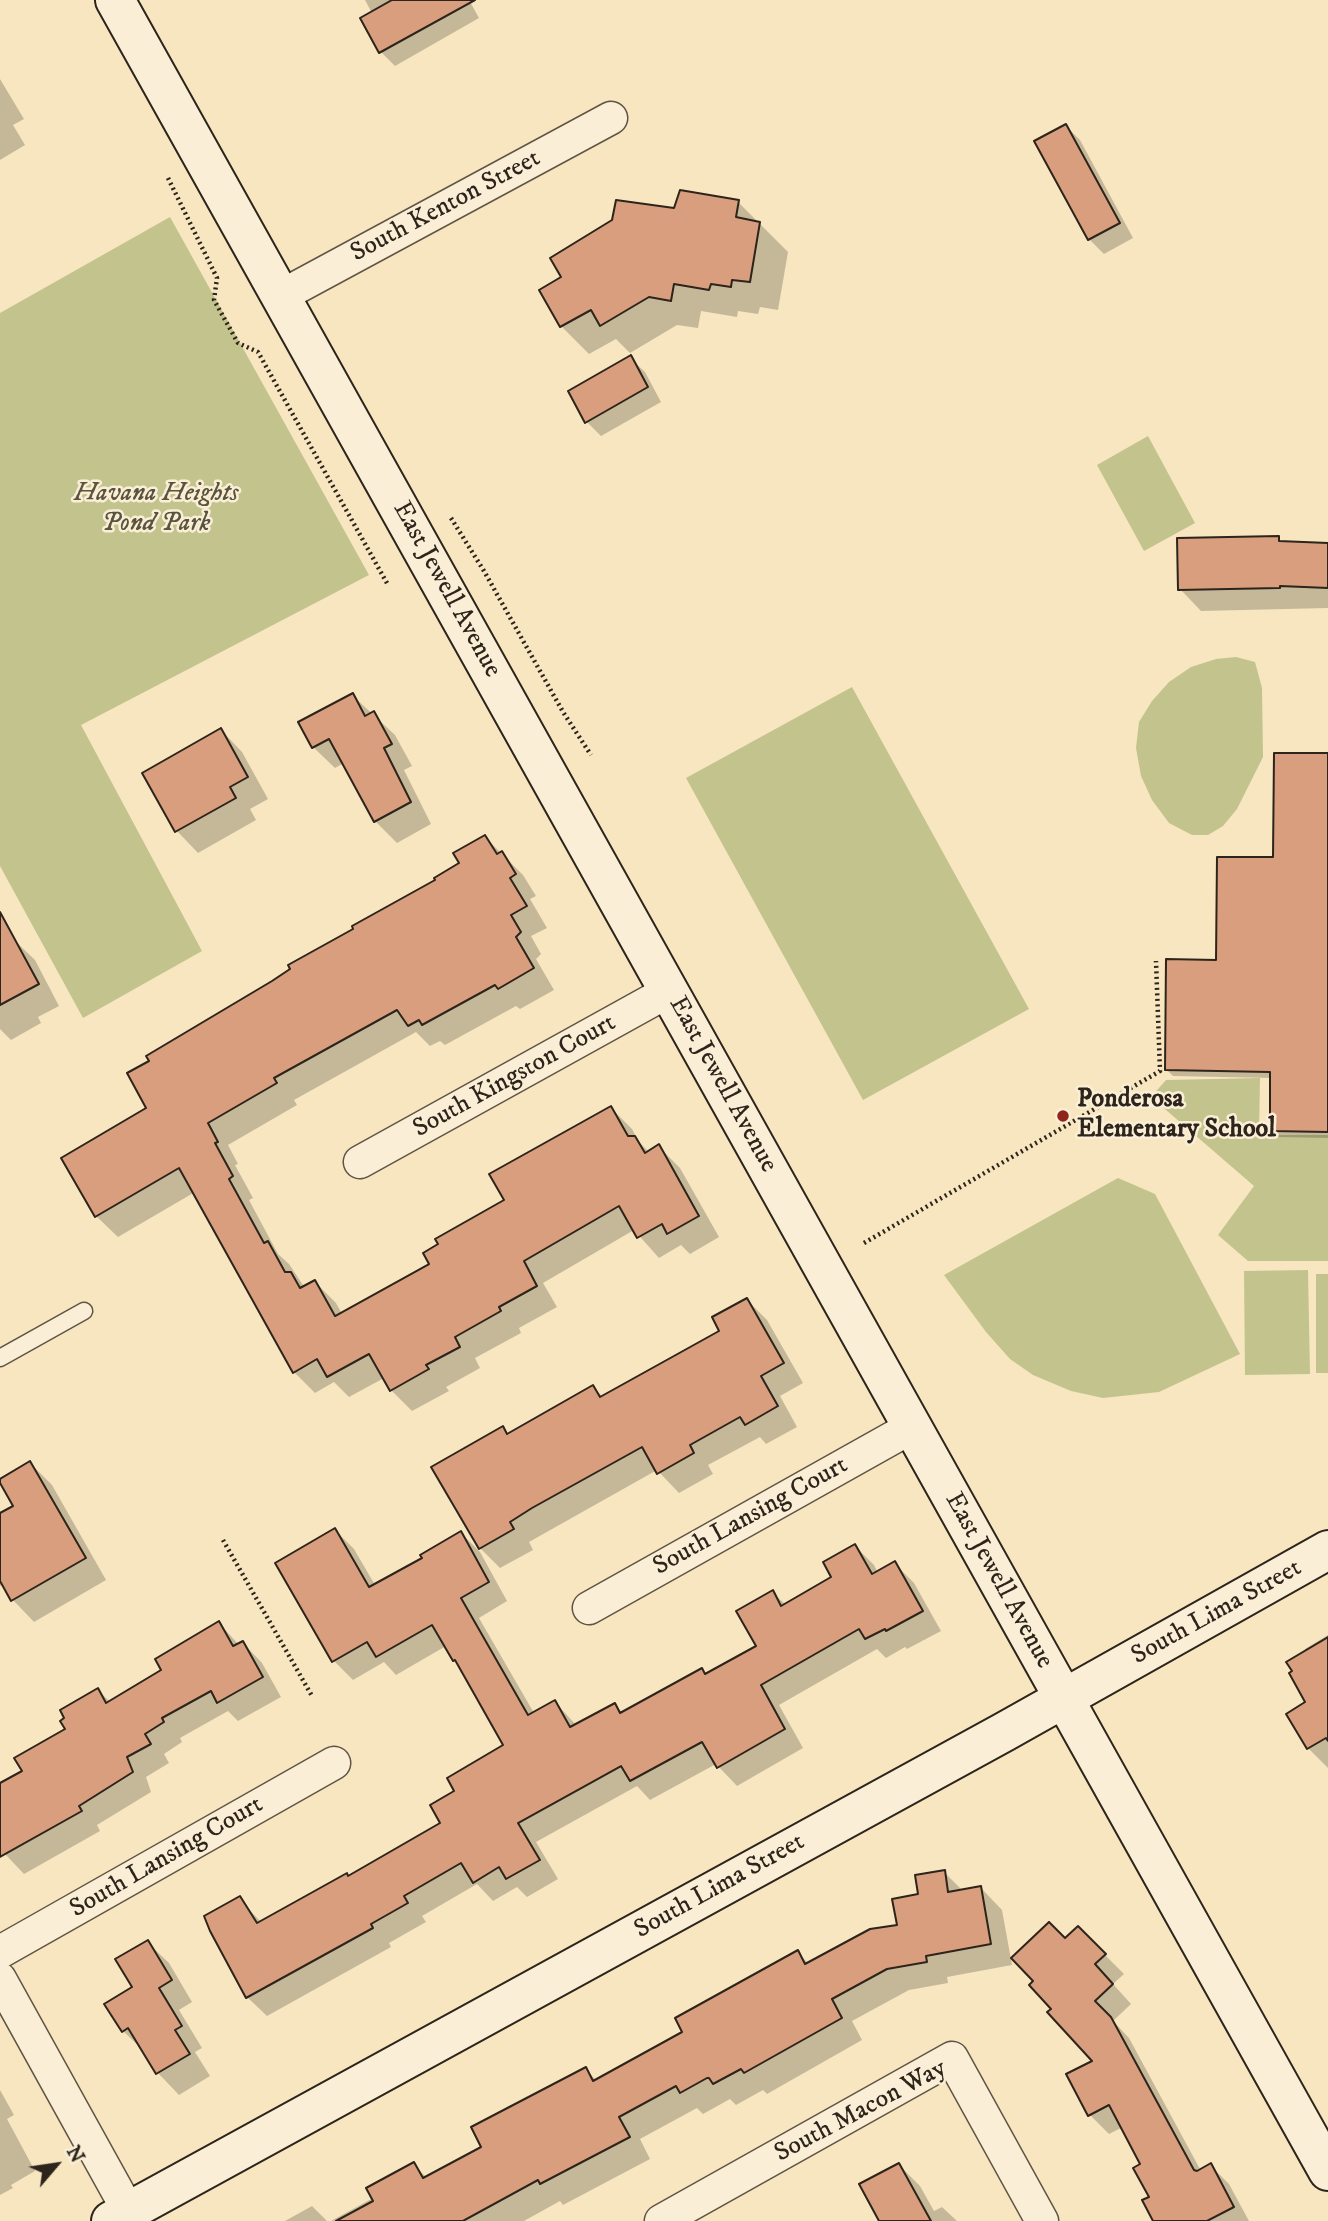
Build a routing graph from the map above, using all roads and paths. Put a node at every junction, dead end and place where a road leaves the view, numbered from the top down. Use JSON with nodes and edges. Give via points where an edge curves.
{"nodes":[{"id":1,"x":116,"y":0,"type":"edge"},
{"id":2,"x":611,"y":118,"type":"dead end"},
{"id":3,"x":185,"y":213,"type":"dead end"},
{"id":4,"x":281,"y":296,"type":"junction"},
{"id":5,"x":388,"y":585,"type":"dead end"},
{"id":6,"x":1156,"y":961,"type":"dead end"},
{"id":7,"x":669,"y":991,"type":"junction"},
{"id":8,"x":360,"y":1162,"type":"dead end"},
{"id":9,"x":864,"y":1243,"type":"dead end"},
{"id":10,"x":85,"y":1311,"type":"dead end"},
{"id":11,"x":0,"y":1358,"type":"edge"},
{"id":12,"x":912,"y":1427,"type":"junction"},
{"id":13,"x":223,"y":1540,"type":"dead end"},
{"id":14,"x":1328,"y":1550,"type":"edge"},
{"id":15,"x":589,"y":1608,"type":"dead end"},
{"id":16,"x":312,"y":1696,"type":"dead end"},
{"id":17,"x":1063,"y":1699,"type":"junction"},
{"id":18,"x":334,"y":1763,"type":"dead end"},
{"id":19,"x":0,"y":1952,"type":"edge"},
{"id":20,"x":0,"y":1979,"type":"edge"},
{"id":21,"x":1328,"y":2171,"type":"edge"},
{"id":22,"x":678,"y":2217,"type":"edge"},
{"id":23,"x":125,"y":2218,"type":"edge"},
{"id":24,"x":1042,"y":2221,"type":"edge"}],
"edges":[{"from":1,"to":4,"type":"street","name":"East Jewell Avenue"},
{"from":2,"to":4,"type":"street","name":"South Kenton Street"},
{"from":3,"to":5,"type":"path","via":[[217,278],[214,300],[238,343],[258,352]]},
{"from":4,"to":7,"type":"street","name":"East Jewell Avenue"},
{"from":6,"to":9,"type":"path","via":[[1160,1071]]},
{"from":7,"to":8,"type":"street","name":"South Kingston Court"},
{"from":7,"to":12,"type":"street","name":"East Jewell Avenue"},
{"from":10,"to":11,"type":"lane"},
{"from":12,"to":15,"type":"street","name":"South Lansing Court"},
{"from":12,"to":17,"type":"street","name":"East Jewell Avenue"},
{"from":13,"to":16,"type":"path"},
{"from":14,"to":17,"type":"street","name":"South Lima Street"},
{"from":17,"to":21,"type":"street","name":"East Jewell Avenue"},
{"from":17,"to":23,"type":"street","name":"South Lima Street"},
{"from":18,"to":19,"type":"street","name":"South Lansing Court"},
{"from":20,"to":23,"type":"street"},
{"from":22,"to":24,"type":"street","name":"South Macon Way","via":[[952,2058]]}]}
